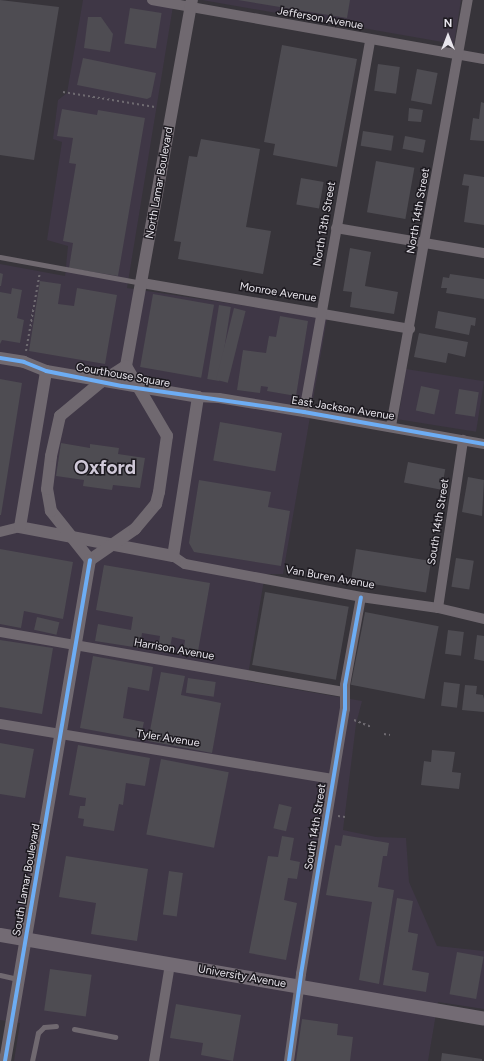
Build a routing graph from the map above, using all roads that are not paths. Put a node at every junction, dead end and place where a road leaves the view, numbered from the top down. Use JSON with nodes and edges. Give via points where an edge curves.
{"nodes":[{"id":1,"x":152,"y":0,"type":"edge"},
{"id":2,"x":468,"y":0,"type":"edge"},
{"id":3,"x":192,"y":4,"type":"edge"},
{"id":4,"x":370,"y":40,"type":"junction"},
{"id":5,"x":459,"y":55,"type":"junction"},
{"id":6,"x":484,"y":59,"type":"edge"},
{"id":7,"x":336,"y":228,"type":"junction"},
{"id":8,"x":426,"y":243,"type":"junction"},
{"id":9,"x":484,"y":253,"type":"edge"},
{"id":10,"x":0,"y":257,"type":"edge"},
{"id":11,"x":142,"y":283,"type":"junction"},
{"id":12,"x":321,"y":312,"type":"junction"},
{"id":13,"x":410,"y":329,"type":"junction"},
{"id":14,"x":0,"y":358,"type":"edge"},
{"id":15,"x":126,"y":366,"type":"junction"},
{"id":16,"x":46,"y":371,"type":"junction"},
{"id":17,"x":101,"y":382,"type":"junction"},
{"id":18,"x":141,"y":389,"type":"junction"},
{"id":19,"x":198,"y":397,"type":"junction"},
{"id":20,"x":304,"y":412,"type":"junction"},
{"id":21,"x":391,"y":426,"type":"junction"},
{"id":22,"x":463,"y":440,"type":"junction"},
{"id":23,"x":484,"y":444,"type":"edge"},
{"id":24,"x":20,"y":527,"type":"junction"},
{"id":25,"x":0,"y":532,"type":"edge"},
{"id":26,"x":71,"y":536,"type":"junction"},
{"id":27,"x":114,"y":544,"type":"junction"},
{"id":28,"x":173,"y":556,"type":"junction"},
{"id":29,"x":90,"y":560,"type":"junction"},
{"id":30,"x":361,"y":597,"type":"junction"},
{"id":31,"x":438,"y":608,"type":"junction"},
{"id":32,"x":484,"y":619,"type":"edge"},
{"id":33,"x":0,"y":632,"type":"edge"},
{"id":34,"x":78,"y":645,"type":"junction"},
{"id":35,"x":344,"y":692,"type":"junction"},
{"id":36,"x":0,"y":724,"type":"edge"},
{"id":37,"x":62,"y":735,"type":"junction"},
{"id":38,"x":332,"y":779,"type":"junction"},
{"id":39,"x":0,"y":935,"type":"edge"},
{"id":40,"x":26,"y":938,"type":"junction"},
{"id":41,"x":170,"y":964,"type":"junction"},
{"id":42,"x":0,"y":975,"type":"edge"},
{"id":43,"x":19,"y":979,"type":"junction"},
{"id":44,"x":300,"y":987,"type":"junction"},
{"id":45,"x":484,"y":1019,"type":"edge"},
{"id":46,"x":56,"y":1026,"type":"dead end"},
{"id":47,"x":74,"y":1029,"type":"dead end"},
{"id":48,"x":115,"y":1037,"type":"dead end"},
{"id":49,"x":5,"y":1061,"type":"edge"},
{"id":50,"x":32,"y":1061,"type":"edge"},
{"id":51,"x":154,"y":1061,"type":"edge"},
{"id":52,"x":289,"y":1061,"type":"edge"}],
"edges":[{"from":1,"to":3,"type":"street","name":"Jefferson Avenue"},
{"from":2,"to":5,"type":"street","name":"North 14th Street"},
{"from":3,"to":4,"type":"street","name":"Jefferson Avenue"},
{"from":3,"to":11,"type":"street","name":"North Lamar Boulevard"},
{"from":4,"to":5,"type":"street","name":"Jefferson Avenue"},
{"from":4,"to":7,"type":"street","name":"North 13th Street"},
{"from":5,"to":6,"type":"street","name":"Jefferson Avenue"},
{"from":5,"to":8,"type":"street","name":"North 14th Street"},
{"from":7,"to":8,"type":"street"},
{"from":7,"to":12,"type":"street","name":"North 13th Street"},
{"from":8,"to":9,"type":"street"},
{"from":8,"to":13,"type":"street","name":"North 14th Street"},
{"from":10,"to":11,"type":"lane"},
{"from":11,"to":12,"type":"street","name":"Monroe Avenue"},
{"from":11,"to":15,"type":"street","name":"North Lamar Boulevard"},
{"from":12,"to":13,"type":"street","name":"Monroe Avenue"},
{"from":12,"to":20,"type":"street","name":"North 13th Street"},
{"from":13,"to":21,"type":"street","name":"North 14th Street"},
{"from":14,"to":16,"type":"street","via":[[24,362]]},
{"from":15,"to":17,"type":"street"},
{"from":15,"to":18,"type":"street"},
{"from":16,"to":17,"type":"street","name":"Courthouse Square"},
{"from":16,"to":24,"type":"street"},
{"from":17,"to":18,"type":"street","name":"Courthouse Square"},
{"from":17,"to":26,"type":"street","name":"Courthouse Square","via":[[60,416],[51,456],[47,489],[51,511]]},
{"from":18,"to":19,"type":"street","name":"Courthouse Square"},
{"from":18,"to":27,"type":"street","name":"Courthouse Square","via":[[167,436],[162,476],[156,504],[147,517]]},
{"from":19,"to":20,"type":"street","name":"East Jackson Avenue"},
{"from":19,"to":28,"type":"street"},
{"from":20,"to":21,"type":"street","name":"East Jackson Avenue"},
{"from":21,"to":22,"type":"street","name":"East Jackson Avenue"},
{"from":22,"to":23,"type":"street","name":"East Jackson Avenue"},
{"from":22,"to":31,"type":"street","name":"South 14th Street"},
{"from":24,"to":25,"type":"street"},
{"from":24,"to":26,"type":"street"},
{"from":26,"to":27,"type":"street"},
{"from":26,"to":29,"type":"street","name":"Courthouse Square"},
{"from":27,"to":28,"type":"street"},
{"from":27,"to":29,"type":"street","name":"Courthouse Square"},
{"from":28,"to":30,"type":"street","name":"Van Buren Avenue","via":[[185,564]]},
{"from":29,"to":34,"type":"street","name":"South Lamar Boulevard"},
{"from":30,"to":31,"type":"street","name":"Van Buren Avenue"},
{"from":30,"to":35,"type":"street","name":"South 14th Street"},
{"from":31,"to":32,"type":"street","name":"Van Buren Avenue"},
{"from":33,"to":34,"type":"street","name":"Harrison Avenue"},
{"from":34,"to":35,"type":"street","name":"Harrison Avenue"},
{"from":34,"to":37,"type":"street","name":"South Lamar Boulevard"},
{"from":35,"to":38,"type":"street","name":"South 14th Street","via":[[344,708]]},
{"from":36,"to":37,"type":"street","name":"Tyler Avenue"},
{"from":37,"to":38,"type":"street","name":"Tyler Avenue"},
{"from":37,"to":40,"type":"street","name":"South Lamar Boulevard"},
{"from":38,"to":44,"type":"street","name":"South 14th Street"},
{"from":39,"to":40,"type":"main road","name":"University Avenue"},
{"from":40,"to":41,"type":"main road","name":"University Avenue"},
{"from":40,"to":43,"type":"street","name":"South Lamar Boulevard"},
{"from":41,"to":44,"type":"main road","name":"University Avenue"},
{"from":41,"to":51,"type":"street"},
{"from":42,"to":43,"type":"lane"},
{"from":43,"to":49,"type":"street","name":"South Lamar Boulevard"},
{"from":44,"to":45,"type":"main road","name":"University Avenue"},
{"from":44,"to":52,"type":"street","name":"South 14th Street"},
{"from":46,"to":50,"type":"lane","via":[[44,1027],[38,1033]]},
{"from":47,"to":48,"type":"lane"}]}
